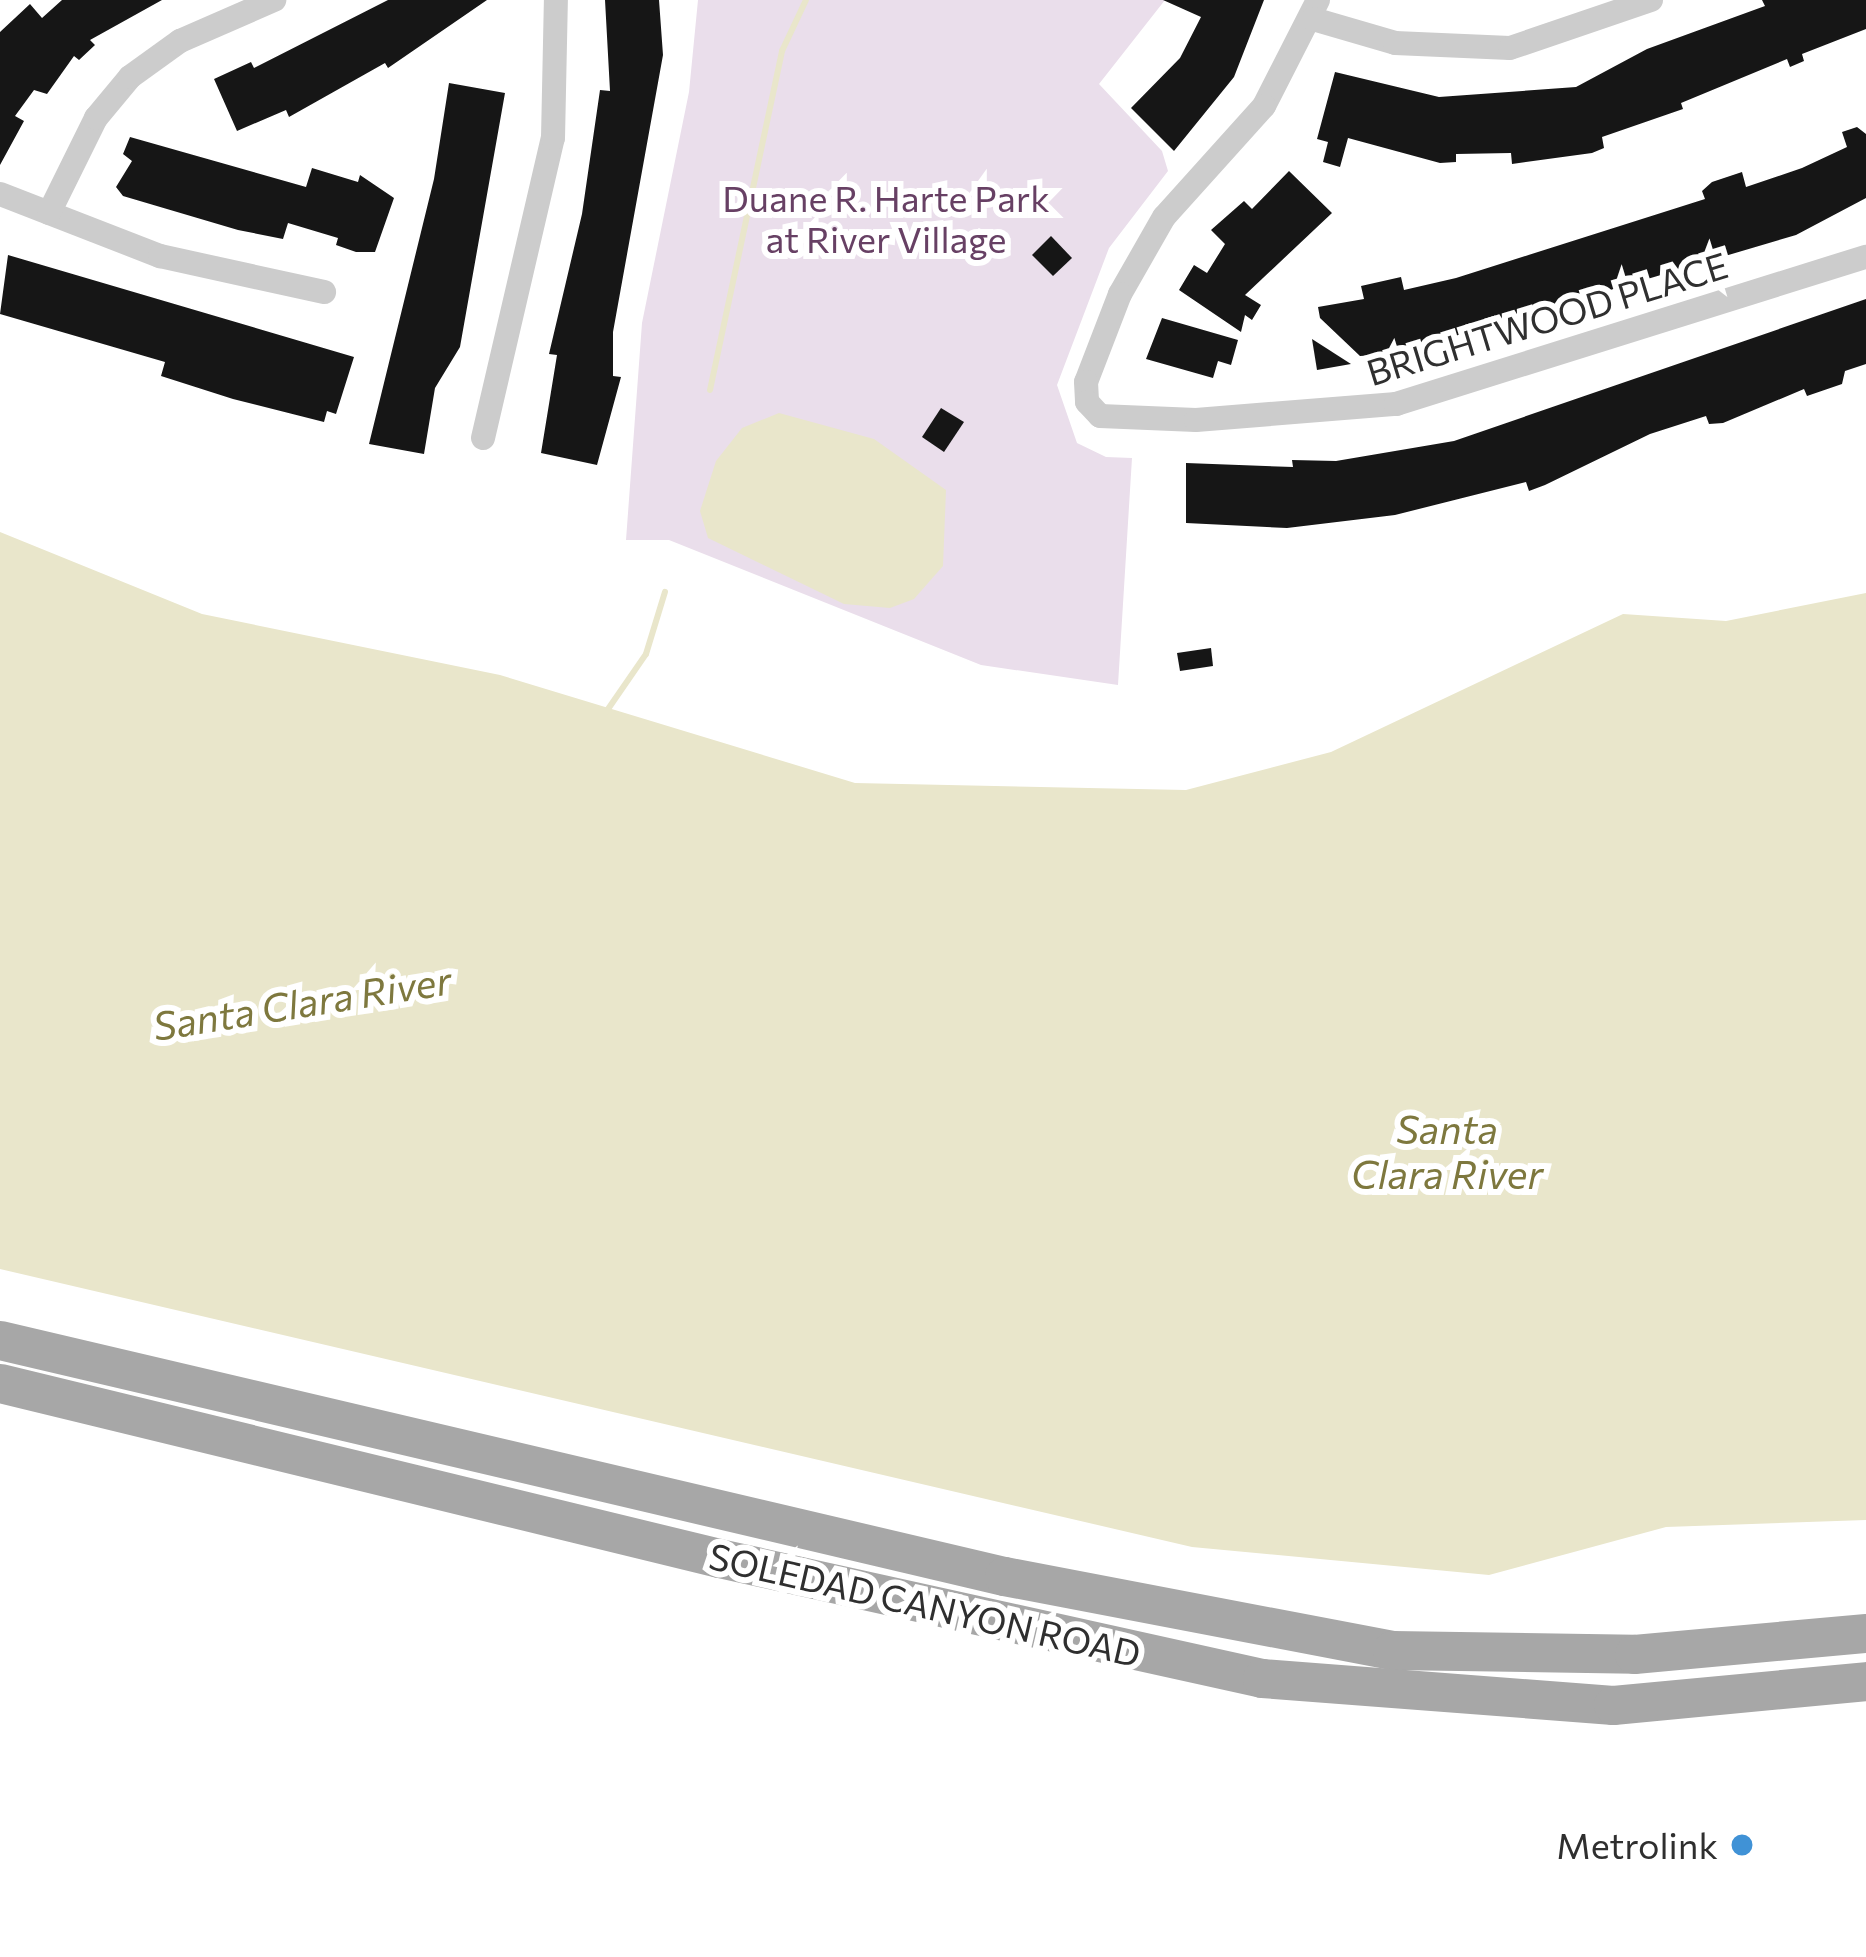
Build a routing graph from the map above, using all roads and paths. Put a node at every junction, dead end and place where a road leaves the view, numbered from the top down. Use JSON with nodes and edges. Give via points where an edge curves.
{"nodes":[{"id":1,"x":274,"y":0,"type":"edge"},
{"id":2,"x":556,"y":0,"type":"edge"},
{"id":3,"x":1651,"y":0,"type":"edge"},
{"id":4,"x":1315,"y":10,"type":"edge"},
{"id":5,"x":0,"y":194,"type":"edge"},
{"id":6,"x":49,"y":213,"type":"junction"},
{"id":7,"x":1866,"y":257,"type":"edge"},
{"id":8,"x":324,"y":292,"type":"dead end"},
{"id":9,"x":483,"y":438,"type":"dead end"},
{"id":10,"x":0,"y":1340,"type":"edge"},
{"id":11,"x":0,"y":1383,"type":"edge"},
{"id":12,"x":719,"y":1558,"type":"junction"},
{"id":13,"x":979,"y":1570,"type":"junction"},
{"id":14,"x":1866,"y":1633,"type":"edge"},
{"id":15,"x":1866,"y":1681,"type":"edge"}],
"edges":[{"from":1,"to":6,"type":"street","via":[[180,41],[130,77],[96,118]]},
{"from":2,"to":9,"type":"street","via":[[553,137]]},
{"from":3,"to":4,"type":"street","via":[[1510,48],[1395,43]]},
{"from":4,"to":7,"type":"street","name":"BRIGHTWOOD PLACE","via":[[1264,106],[1164,217],[1120,294],[1086,382],[1087,402],[1100,416],[1196,421],[1396,404]]},
{"from":5,"to":6,"type":"street"},
{"from":6,"to":8,"type":"street","via":[[160,256]]},
{"from":10,"to":13,"type":"main road","name":"SOLEDAD CANYON ROAD"},
{"from":11,"to":12,"type":"main road","name":"SOLEDAD CANYON ROAD"},
{"from":12,"to":13,"type":"main road","via":[[753,1540],[948,1584]]},
{"from":12,"to":15,"type":"main road","name":"SOLEDAD CANYON ROAD","via":[[1262,1678],[1346,1688],[1613,1705]]},
{"from":13,"to":14,"type":"main road","name":"SOLEDAD CANYON ROAD","via":[[1392,1649],[1634,1654]]}]}
